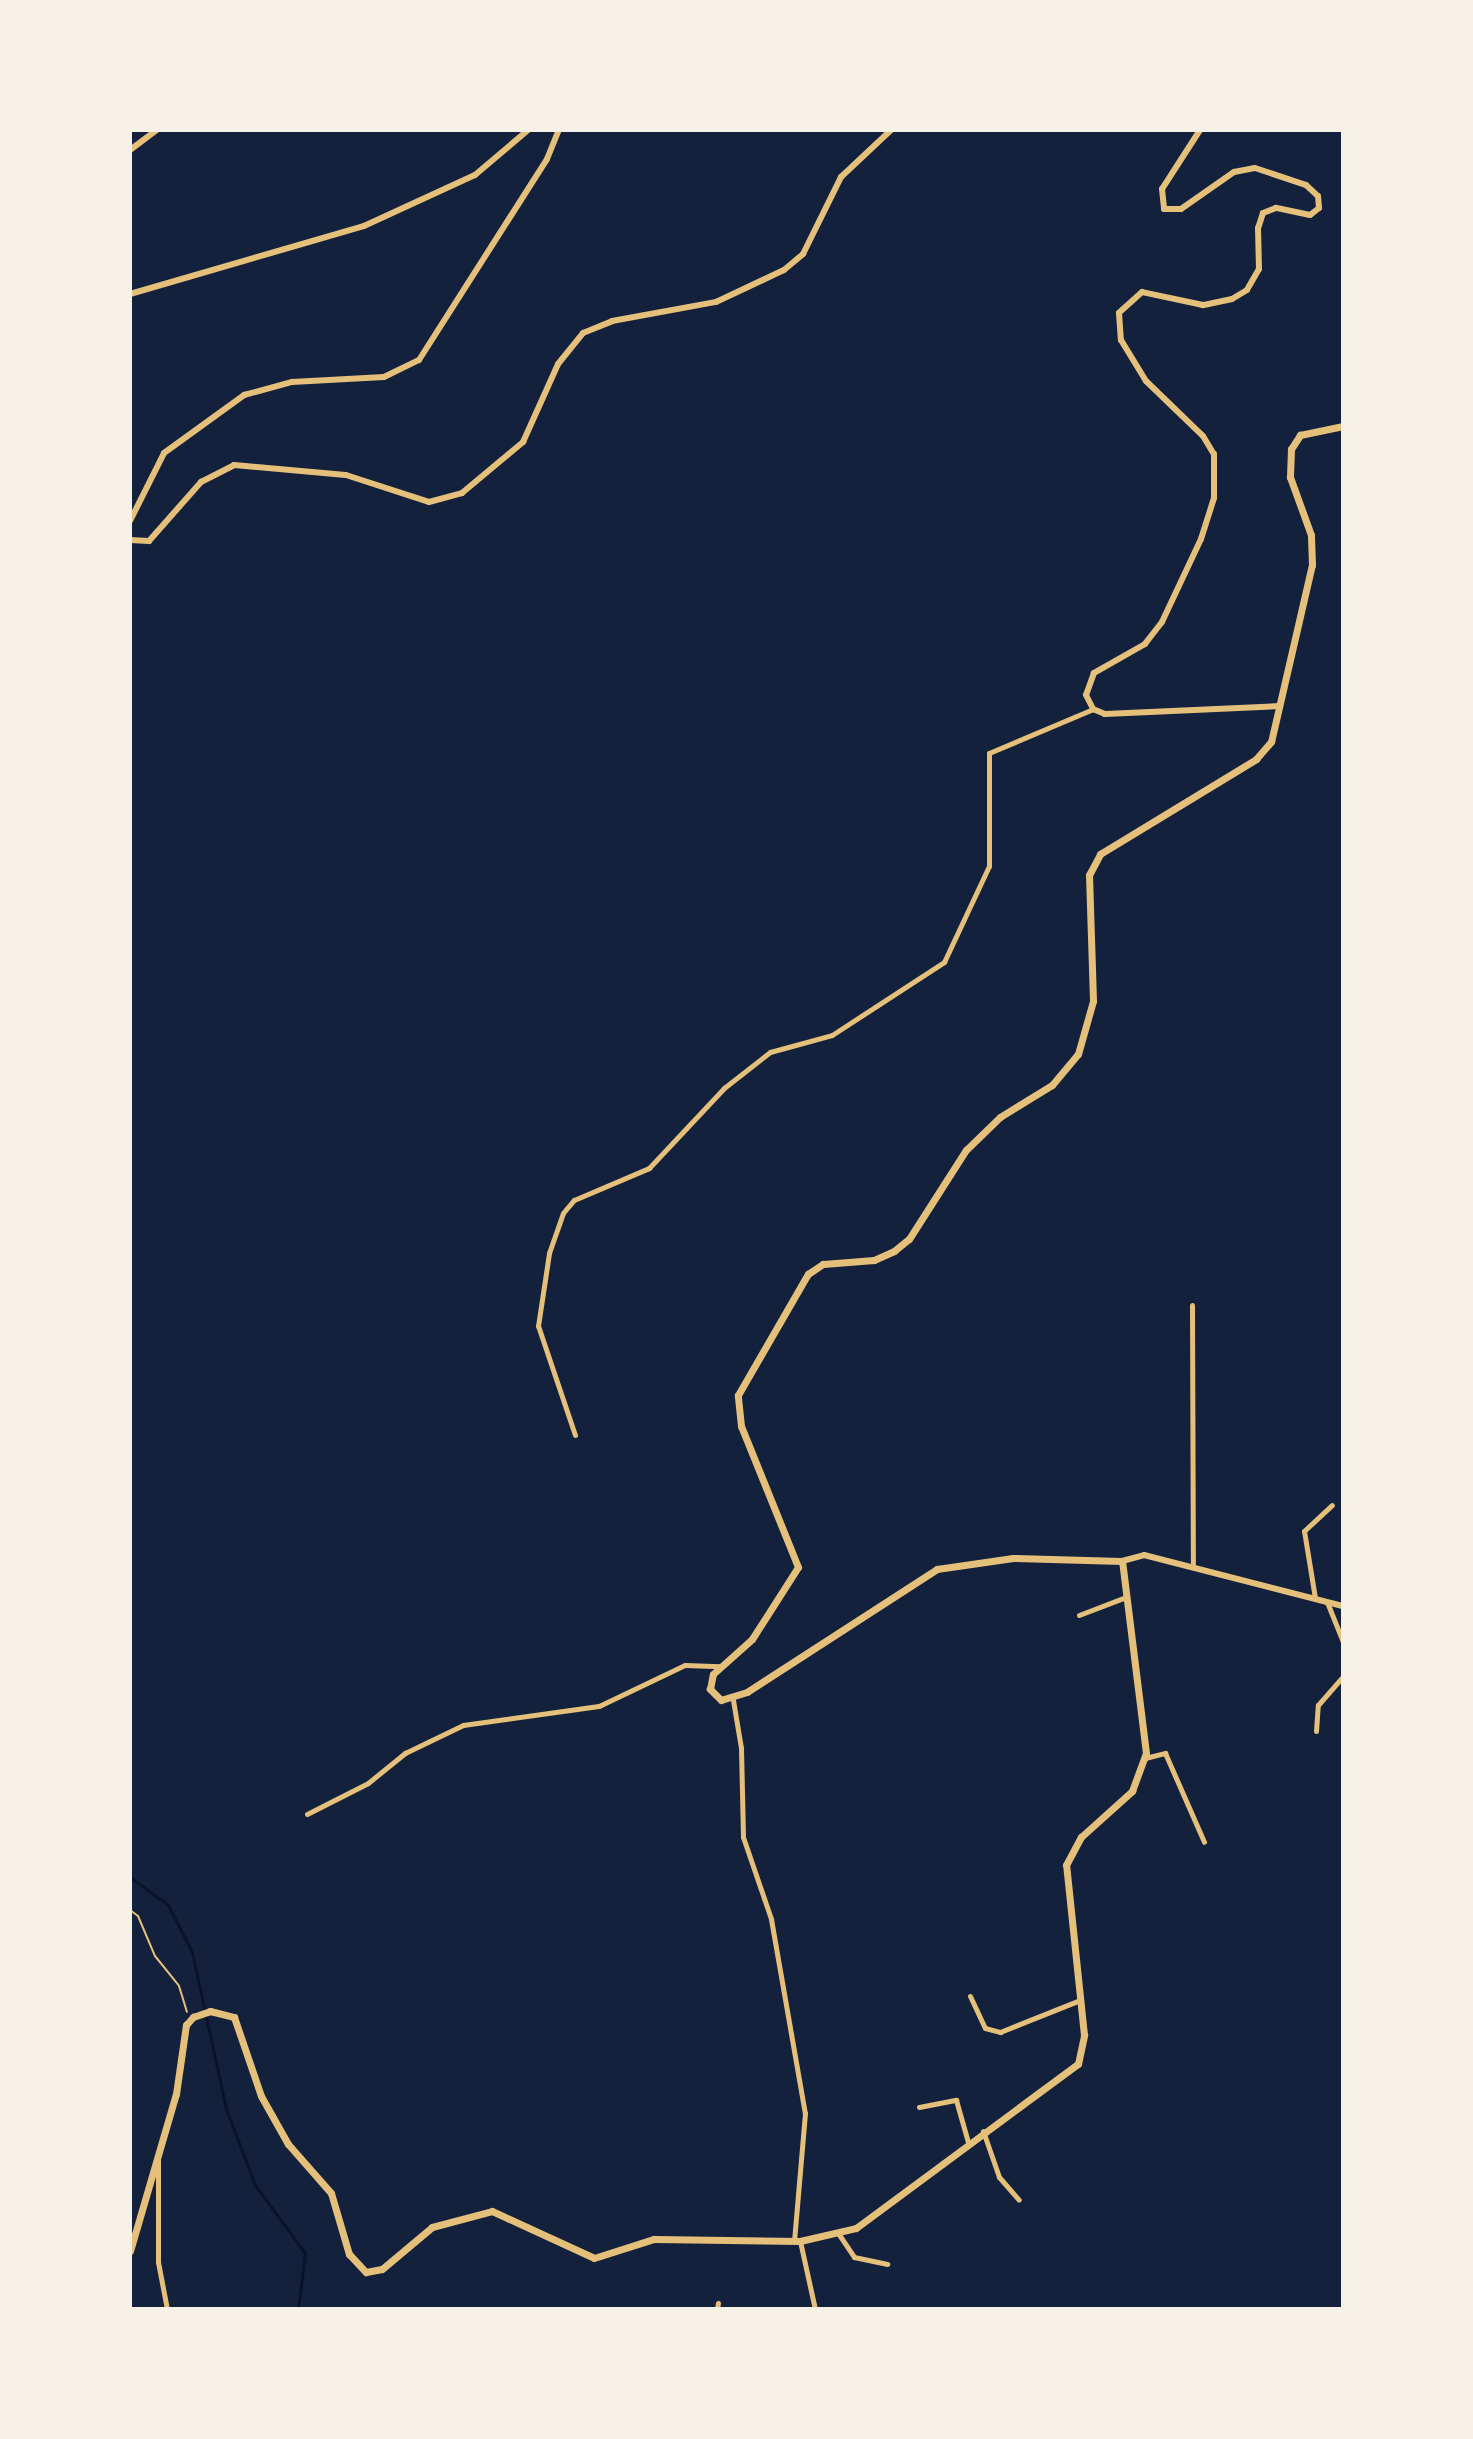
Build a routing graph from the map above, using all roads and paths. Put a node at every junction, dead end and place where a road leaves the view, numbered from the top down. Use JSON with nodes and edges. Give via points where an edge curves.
{"nodes":[{"id":1,"x":157,"y":130,"type":"edge"},
{"id":2,"x":528,"y":130,"type":"edge"},
{"id":3,"x":559,"y":130,"type":"edge"},
{"id":4,"x":891,"y":130,"type":"edge"},
{"id":5,"x":1200,"y":130,"type":"edge"},
{"id":6,"x":130,"y":150,"type":"edge"},
{"id":7,"x":130,"y":294,"type":"edge"},
{"id":8,"x":1343,"y":426,"type":"edge"},
{"id":9,"x":130,"y":521,"type":"edge"},
{"id":10,"x":130,"y":540,"type":"edge"},
{"id":11,"x":1280,"y":706,"type":"junction"},
{"id":12,"x":1093,"y":709,"type":"junction"},
{"id":13,"x":1192,"y":1305,"type":"dead end"},
{"id":14,"x":575,"y":1435,"type":"dead end"},
{"id":15,"x":1332,"y":1505,"type":"dead end"},
{"id":16,"x":1122,"y":1561,"type":"junction"},
{"id":17,"x":1193,"y":1567,"type":"junction"},
{"id":18,"x":1128,"y":1596,"type":"junction"},
{"id":19,"x":1315,"y":1598,"type":"junction"},
{"id":20,"x":1326,"y":1601,"type":"junction"},
{"id":21,"x":1343,"y":1606,"type":"edge"},
{"id":22,"x":1079,"y":1615,"type":"dead end"},
{"id":23,"x":1343,"y":1642,"type":"edge"},
{"id":24,"x":721,"y":1666,"type":"junction"},
{"id":25,"x":1343,"y":1676,"type":"edge"},
{"id":26,"x":733,"y":1700,"type":"junction"},
{"id":27,"x":1316,"y":1731,"type":"dead end"},
{"id":28,"x":1145,"y":1758,"type":"junction"},
{"id":29,"x":307,"y":1814,"type":"dead end"},
{"id":30,"x":1204,"y":1842,"type":"dead end"},
{"id":31,"x":130,"y":1910,"type":"edge"},
{"id":32,"x":970,"y":1996,"type":"dead end"},
{"id":33,"x":1081,"y":2000,"type":"junction"},
{"id":34,"x":190,"y":2020,"type":"junction"},
{"id":35,"x":919,"y":2107,"type":"dead end"},
{"id":36,"x":982,"y":2131,"type":"junction"},
{"id":37,"x":968,"y":2142,"type":"junction"},
{"id":38,"x":157,"y":2151,"type":"junction"},
{"id":39,"x":1019,"y":2200,"type":"dead end"},
{"id":40,"x":838,"y":2233,"type":"junction"},
{"id":41,"x":797,"y":2241,"type":"junction"},
{"id":42,"x":130,"y":2251,"type":"edge"},
{"id":43,"x":887,"y":2264,"type":"dead end"},
{"id":44,"x":167,"y":2309,"type":"edge"},
{"id":45,"x":815,"y":2309,"type":"edge"}],
"edges":[{"from":1,"to":6,"type":"street"},
{"from":2,"to":7,"type":"street","via":[[475,175],[376,221]]},
{"from":3,"to":9,"type":"street","via":[[547,159],[419,360],[384,377],[292,382],[244,395],[164,453]]},
{"from":4,"to":10,"type":"street","via":[[841,177],[803,254],[784,270],[716,302],[612,321],[569,345],[523,442],[462,493],[429,502],[346,475],[234,465],[201,482],[149,541]]},
{"from":5,"to":12,"type":"street","via":[[1162,189],[1164,209],[1181,209],[1234,172],[1255,168],[1306,185],[1318,196],[1319,208],[1310,215],[1276,208],[1263,213],[1259,269],[1247,290],[1232,299],[1203,305],[1142,292],[1119,313],[1121,340],[1146,381],[1203,436],[1217,468],[1206,526],[1179,590],[1145,644],[1092,675],[1086,695]]},
{"from":8,"to":11,"type":"main road","via":[[1300,435],[1291,449],[1290,477],[1313,549]]},
{"from":11,"to":12,"type":"street","via":[[1121,714]]},
{"from":11,"to":24,"type":"main road","via":[[1271,742],[1256,759],[1110,847],[1094,863],[1086,889],[1092,1017],[1082,1047],[1065,1073],[1000,1117],[966,1150],[909,1239],[885,1257],[813,1269],[789,1306],[736,1405],[798,1567],[752,1639]]},
{"from":12,"to":14,"type":"street","via":[[989,753],[989,866],[944,962],[832,1035],[770,1052],[724,1088],[649,1168],[574,1200],[563,1213],[549,1253],[538,1326]]},
{"from":13,"to":17,"type":"street"},
{"from":15,"to":19,"type":"street","via":[[1304,1531]]},
{"from":16,"to":17,"type":"street","via":[[1144,1555]]},
{"from":16,"to":18,"type":"main road"},
{"from":16,"to":26,"type":"main road","via":[[1013,1558],[937,1569]]},
{"from":17,"to":19,"type":"street"},
{"from":18,"to":22,"type":"street"},
{"from":18,"to":28,"type":"main road"},
{"from":19,"to":20,"type":"street"},
{"from":20,"to":21,"type":"street"},
{"from":20,"to":23,"type":"street"},
{"from":24,"to":26,"type":"main road","via":[[710,1689],[716,1698]]},
{"from":24,"to":29,"type":"street","via":[[685,1665],[599,1706],[463,1725],[405,1753],[368,1783]]},
{"from":25,"to":27,"type":"street","via":[[1318,1705]]},
{"from":26,"to":41,"type":"street","via":[[741,1748],[743,1837],[771,1919],[805,2113]]},
{"from":28,"to":30,"type":"street","via":[[1165,1753]]},
{"from":28,"to":33,"type":"main road","via":[[1132,1791],[1081,1837],[1068,1858]]},
{"from":31,"to":34,"type":"path","via":[[179,1986]]},
{"from":32,"to":33,"type":"street","via":[[985,2028],[1000,2032]]},
{"from":33,"to":36,"type":"main road","via":[[1084,2048],[1078,2064]]},
{"from":34,"to":38,"type":"main road"},
{"from":34,"to":41,"type":"main road","via":[[210,2011],[228,2013],[239,2025],[261,2096],[288,2144],[331,2193],[349,2254],[364,2272],[382,2269],[432,2227],[492,2211],[594,2258],[654,2239]]},
{"from":35,"to":37,"type":"street","via":[[956,2100]]},
{"from":36,"to":37,"type":"main road"},
{"from":36,"to":39,"type":"street","via":[[999,2177]]},
{"from":37,"to":40,"type":"main road","via":[[864,2224]]},
{"from":38,"to":42,"type":"main road"},
{"from":38,"to":44,"type":"street","via":[[158,2262]]},
{"from":40,"to":41,"type":"main road"},
{"from":40,"to":43,"type":"street","via":[[854,2257]]},
{"from":41,"to":45,"type":"street"}]}
